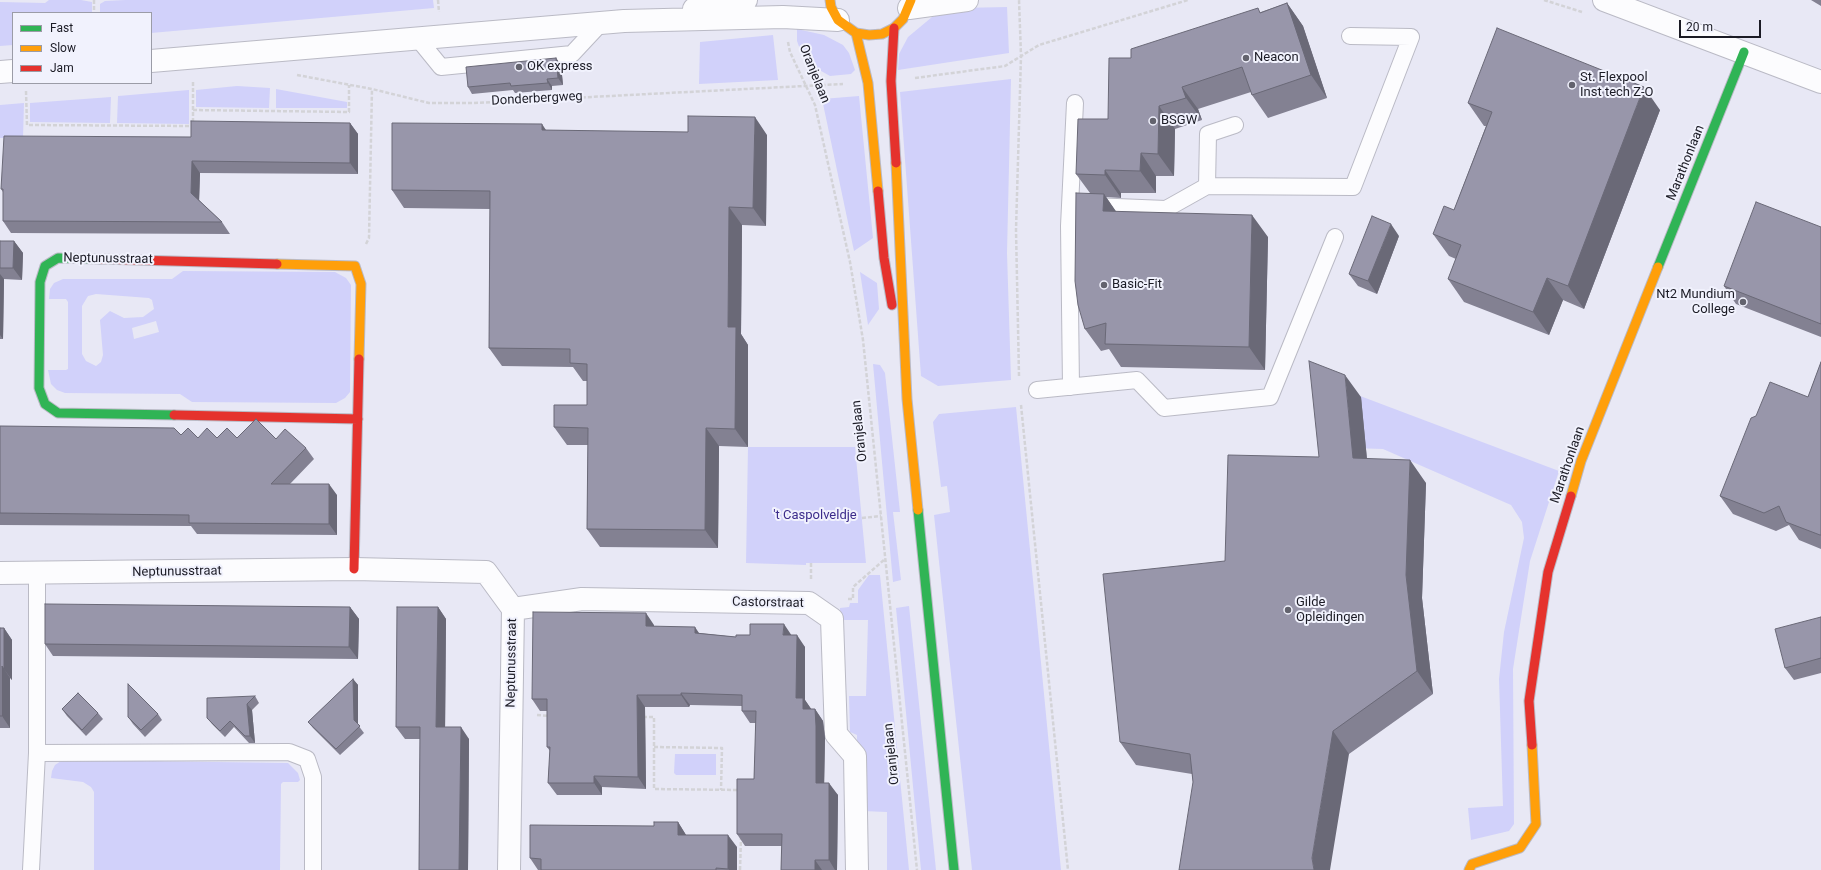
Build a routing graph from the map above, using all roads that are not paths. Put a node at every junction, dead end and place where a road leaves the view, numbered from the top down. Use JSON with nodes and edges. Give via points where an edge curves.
{"nodes":[{"id":1,"x":746,"y":0,"type":"edge"},
{"id":2,"x":967,"y":0,"type":"edge"},
{"id":3,"x":1604,"y":0,"type":"edge"},
{"id":4,"x":910,"y":4,"type":"edge"},
{"id":5,"x":834,"y":10,"type":"edge"},
{"id":6,"x":624,"y":22,"type":"junction"},
{"id":7,"x":600,"y":24,"type":"junction"},
{"id":8,"x":894,"y":28,"type":"junction"},
{"id":9,"x":856,"y":33,"type":"junction"},
{"id":10,"x":1350,"y":36,"type":"dead end"},
{"id":11,"x":419,"y":40,"type":"junction"},
{"id":12,"x":1744,"y":52,"type":"junction"},
{"id":13,"x":152,"y":61,"type":"edge"},
{"id":14,"x":12,"y":71,"type":"edge"},
{"id":15,"x":0,"y":72,"type":"edge"},
{"id":16,"x":1821,"y":82,"type":"edge"},
{"id":17,"x":1075,"y":103,"type":"dead end"},
{"id":18,"x":1235,"y":125,"type":"dead end"},
{"id":19,"x":1207,"y":186,"type":"junction"},
{"id":20,"x":1070,"y":208,"type":"junction"},
{"id":21,"x":1335,"y":237,"type":"dead end"},
{"id":22,"x":1071,"y":387,"type":"junction"},
{"id":23,"x":1037,"y":390,"type":"dead end"},
{"id":24,"x":908,"y":399,"type":"junction"},
{"id":25,"x":358,"y":419,"type":"junction"},
{"id":26,"x":354,"y":569,"type":"junction"},
{"id":27,"x":0,"y":573,"type":"edge"},
{"id":28,"x":37,"y":574,"type":"junction"},
{"id":29,"x":513,"y":609,"type":"junction"},
{"id":30,"x":37,"y":752,"type":"junction"},
{"id":31,"x":31,"y":870,"type":"edge"},
{"id":32,"x":313,"y":870,"type":"edge"},
{"id":33,"x":509,"y":870,"type":"edge"},
{"id":34,"x":857,"y":870,"type":"edge"},
{"id":35,"x":954,"y":870,"type":"edge"},
{"id":36,"x":1468,"y":870,"type":"edge"}],
"edges":[{"from":1,"to":6,"type":"street"},
{"from":2,"to":4,"type":"street"},
{"from":3,"to":12,"type":"street"},
{"from":4,"to":8,"type":"street","via":[[903,19]]},
{"from":5,"to":6,"type":"street","via":[[783,17]]},
{"from":5,"to":9,"type":"street"},
{"from":6,"to":7,"type":"street"},
{"from":7,"to":11,"type":"street"},
{"from":7,"to":11,"type":"lane","via":[[572,54],[441,67]]},
{"from":8,"to":9,"type":"street","via":[[882,34]]},
{"from":8,"to":24,"type":"street","via":[[891,81]]},
{"from":9,"to":24,"type":"street","via":[[868,83],[884,258]]},
{"from":10,"to":19,"type":"lane","via":[[1411,37],[1353,187]]},
{"from":11,"to":13,"type":"street"},
{"from":12,"to":16,"type":"street"},
{"from":12,"to":36,"type":"street","name":"Marathonlaan","via":[[1581,461],[1548,572],[1529,701],[1536,824],[1520,848],[1472,864]]},
{"from":14,"to":15,"type":"street"},
{"from":17,"to":20,"type":"lane"},
{"from":18,"to":19,"type":"lane","via":[[1208,134]]},
{"from":19,"to":20,"type":"lane","via":[[1166,209],[1092,206]]},
{"from":20,"to":22,"type":"lane"},
{"from":21,"to":22,"type":"lane","via":[[1270,397],[1164,408],[1137,380]]},
{"from":22,"to":23,"type":"lane"},
{"from":24,"to":35,"type":"street"},
{"from":25,"to":25,"type":"street","name":"Neptunusstraat","via":[[361,284],[355,266],[58,258],[45,266],[40,282],[39,388],[45,404],[58,413]]},
{"from":25,"to":26,"type":"street"},
{"from":26,"to":28,"type":"street","name":"Neptunusstraat"},
{"from":26,"to":29,"type":"street","name":"Neptunusstraat","via":[[486,572]]},
{"from":27,"to":28,"type":"street","name":"Neptunusstraat"},
{"from":28,"to":30,"type":"lane"},
{"from":29,"to":33,"type":"street","name":"Neptunusstraat"},
{"from":29,"to":34,"type":"street","name":"Castorstraat","via":[[582,599],[810,603],[832,619],[836,734],[855,756]]},
{"from":30,"to":31,"type":"lane"},
{"from":30,"to":32,"type":"lane","via":[[289,752],[307,759],[313,777]]}]}
